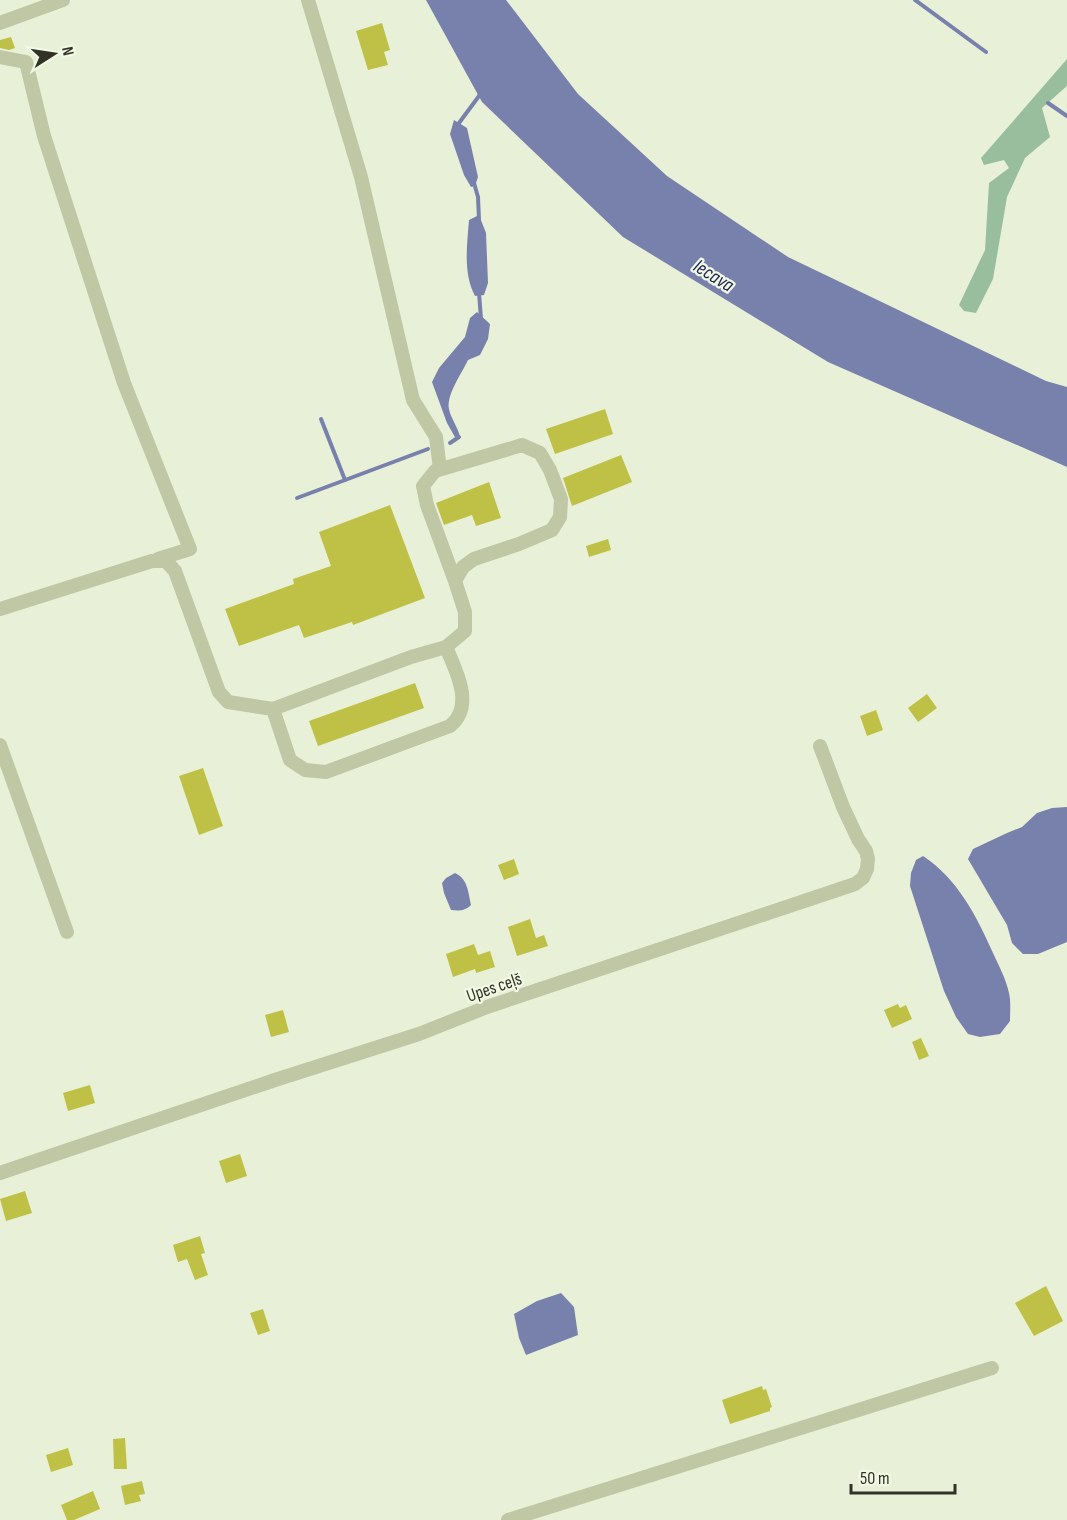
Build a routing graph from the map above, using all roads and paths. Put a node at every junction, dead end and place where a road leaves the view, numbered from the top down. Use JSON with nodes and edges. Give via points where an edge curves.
{"nodes":[{"id":1,"x":63,"y":0,"type":"edge"},
{"id":2,"x":308,"y":0,"type":"edge"},
{"id":3,"x":0,"y":22,"type":"edge"},
{"id":4,"x":0,"y":57,"type":"edge"},
{"id":5,"x":440,"y":469,"type":"junction"},
{"id":6,"x":152,"y":561,"type":"junction"},
{"id":7,"x":455,"y":580,"type":"junction"},
{"id":8,"x":0,"y":609,"type":"edge"},
{"id":9,"x":446,"y":647,"type":"junction"},
{"id":10,"x":273,"y":709,"type":"junction"},
{"id":11,"x":0,"y":745,"type":"edge"},
{"id":12,"x":820,"y":746,"type":"dead end"},
{"id":13,"x":67,"y":932,"type":"dead end"},
{"id":14,"x":0,"y":1173,"type":"edge"},
{"id":15,"x":992,"y":1368,"type":"dead end"},
{"id":16,"x":508,"y":1520,"type":"edge"}],
"edges":[{"from":1,"to":3,"type":"street"},
{"from":2,"to":5,"type":"street","via":[[361,177],[413,400],[436,437]]},
{"from":4,"to":6,"type":"street","via":[[26,62],[44,136],[124,383],[190,549]]},
{"from":5,"to":7,"type":"street","via":[[423,486]]},
{"from":5,"to":7,"type":"street","via":[[522,445],[540,453],[561,499],[560,517],[552,530],[474,559]]},
{"from":6,"to":8,"type":"street"},
{"from":6,"to":10,"type":"street","via":[[166,561],[175,571],[219,692],[228,702]]},
{"from":7,"to":9,"type":"street","via":[[465,612],[465,631]]},
{"from":9,"to":10,"type":"street"},
{"from":9,"to":10,"type":"street","via":[[462,690],[457,721],[326,772],[305,770],[290,760]]},
{"from":11,"to":13,"type":"street"},
{"from":12,"to":14,"type":"street","name":"Upes ceļš","via":[[843,807],[866,851],[867,869],[855,884]]},
{"from":15,"to":16,"type":"street"}]}
